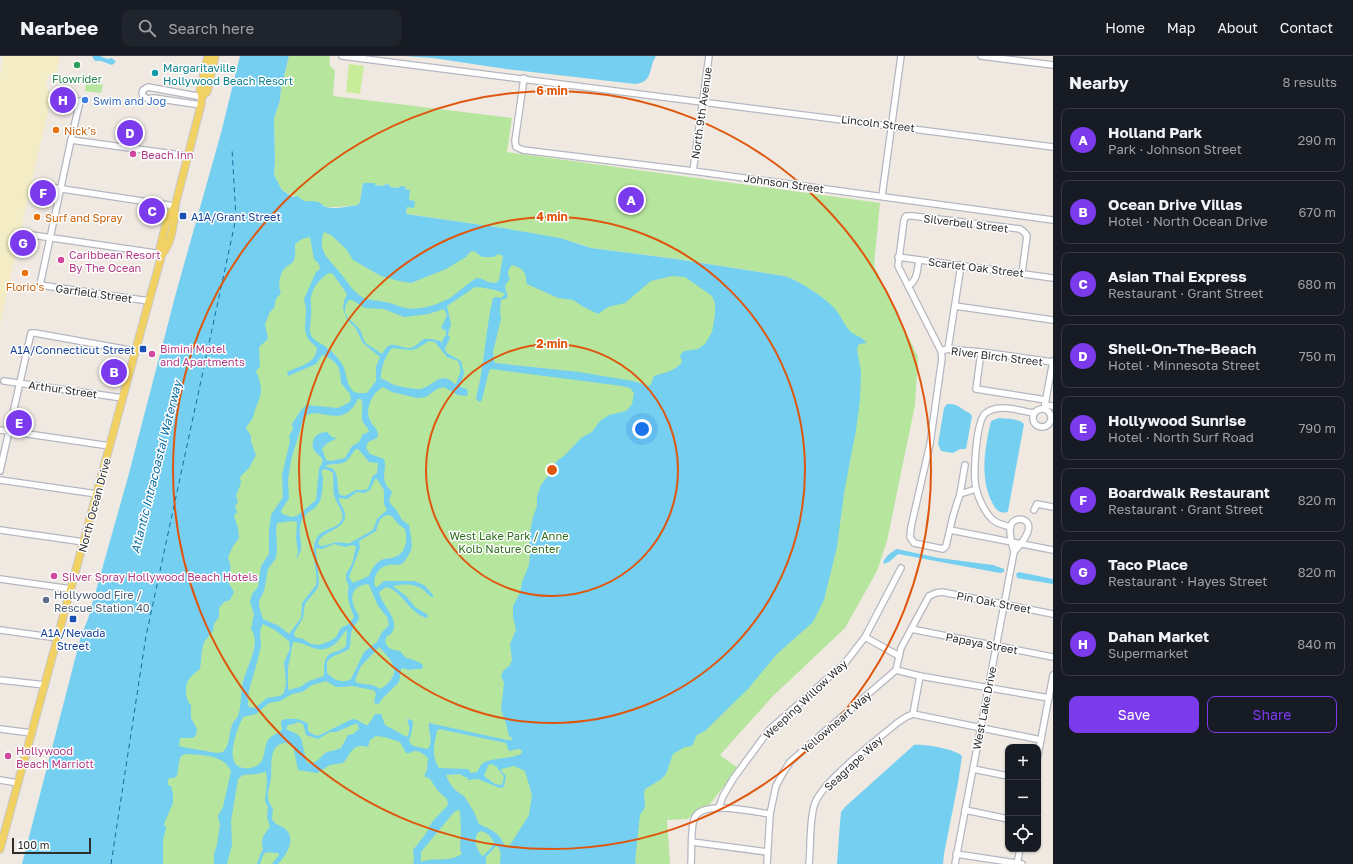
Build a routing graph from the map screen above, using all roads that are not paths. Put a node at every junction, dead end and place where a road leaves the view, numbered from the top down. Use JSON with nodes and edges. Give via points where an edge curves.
{"nodes":[{"id":1,"x":208,"y":56,"type":"edge"},
{"id":2,"x":215,"y":56,"type":"edge"},
{"id":3,"x":342,"y":56,"type":"edge"},
{"id":4,"x":708,"y":56,"type":"edge"},
{"id":5,"x":901,"y":56,"type":"edge"},
{"id":6,"x":981,"y":56,"type":"edge"},
{"id":7,"x":1053,"y":65,"type":"edge"},
{"id":8,"x":524,"y":78,"type":"junction"},
{"id":9,"x":155,"y":89,"type":"junction"},
{"id":10,"x":202,"y":97,"type":"junction"},
{"id":11,"x":154,"y":98,"type":"junction"},
{"id":12,"x":80,"y":101,"type":"dead end"},
{"id":13,"x":702,"y":102,"type":"junction"},
{"id":14,"x":201,"y":105,"type":"junction"},
{"id":15,"x":892,"y":125,"type":"junction"},
{"id":16,"x":70,"y":140,"type":"junction"},
{"id":17,"x":1053,"y":146,"type":"edge"},
{"id":18,"x":188,"y":156,"type":"junction"},
{"id":19,"x":693,"y":171,"type":"junction"},
{"id":20,"x":36,"y":185,"type":"dead end"},
{"id":21,"x":60,"y":189,"type":"junction"},
{"id":22,"x":882,"y":196,"type":"junction"},
{"id":23,"x":175,"y":206,"type":"junction"},
{"id":24,"x":1053,"y":220,"type":"edge"},
{"id":25,"x":25,"y":234,"type":"dead end"},
{"id":26,"x":49,"y":238,"type":"junction"},
{"id":27,"x":162,"y":254,"type":"junction"},
{"id":28,"x":898,"y":257,"type":"junction"},
{"id":29,"x":919,"y":260,"type":"junction"},
{"id":30,"x":961,"y":265,"type":"junction"},
{"id":31,"x":1022,"y":273,"type":"junction"},
{"id":32,"x":1053,"y":278,"type":"edge"},
{"id":33,"x":908,"y":286,"type":"junction"},
{"id":34,"x":149,"y":301,"type":"junction"},
{"id":35,"x":955,"y":306,"type":"junction"},
{"id":36,"x":1053,"y":320,"type":"edge"},
{"id":37,"x":948,"y":349,"type":"junction"},
{"id":38,"x":135,"y":351,"type":"junction"},
{"id":39,"x":941,"y":351,"type":"junction"},
{"id":40,"x":981,"y":352,"type":"junction"},
{"id":41,"x":1053,"y":362,"type":"edge"},
{"id":42,"x":4,"y":381,"type":"dead end"},
{"id":43,"x":19,"y":383,"type":"junction"},
{"id":44,"x":123,"y":398,"type":"junction"},
{"id":45,"x":1045,"y":404,"type":"junction"},
{"id":46,"x":1053,"y":406,"type":"edge"},
{"id":47,"x":1034,"y":413,"type":"junction"},
{"id":48,"x":0,"y":430,"type":"edge"},
{"id":49,"x":8,"y":431,"type":"junction"},
{"id":50,"x":110,"y":446,"type":"junction"},
{"id":51,"x":965,"y":465,"type":"dead end"},
{"id":52,"x":0,"y":471,"type":"edge"},
{"id":53,"x":0,"y":480,"type":"edge"},
{"id":54,"x":976,"y":490,"type":"junction"},
{"id":55,"x":97,"y":494,"type":"junction"},
{"id":56,"x":960,"y":494,"type":"junction"},
{"id":57,"x":1053,"y":507,"type":"edge"},
{"id":58,"x":1034,"y":510,"type":"dead end"},
{"id":59,"x":0,"y":530,"type":"edge"},
{"id":60,"x":950,"y":530,"type":"junction"},
{"id":61,"x":1010,"y":530,"type":"junction"},
{"id":62,"x":1026,"y":536,"type":"junction"},
{"id":63,"x":1000,"y":540,"type":"junction"},
{"id":64,"x":84,"y":542,"type":"junction"},
{"id":65,"x":1012,"y":542,"type":"junction"},
{"id":66,"x":1020,"y":544,"type":"junction"},
{"id":67,"x":1034,"y":546,"type":"junction"},
{"id":68,"x":1053,"y":550,"type":"edge"},
{"id":69,"x":1014,"y":552,"type":"junction"},
{"id":70,"x":901,"y":568,"type":"dead end"},
{"id":71,"x":0,"y":580,"type":"edge"},
{"id":72,"x":71,"y":589,"type":"junction"},
{"id":73,"x":1004,"y":604,"type":"junction"},
{"id":74,"x":1053,"y":614,"type":"edge"},
{"id":75,"x":911,"y":629,"type":"junction"},
{"id":76,"x":0,"y":630,"type":"edge"},
{"id":77,"x":865,"y":637,"type":"junction"},
{"id":78,"x":58,"y":638,"type":"junction"},
{"id":79,"x":996,"y":645,"type":"junction"},
{"id":80,"x":899,"y":656,"type":"junction"},
{"id":81,"x":1053,"y":657,"type":"edge"},
{"id":82,"x":896,"y":670,"type":"junction"},
{"id":83,"x":1053,"y":675,"type":"edge"},
{"id":84,"x":920,"y":676,"type":"junction"},
{"id":85,"x":0,"y":680,"type":"edge"},
{"id":86,"x":45,"y":685,"type":"junction"},
{"id":87,"x":988,"y":687,"type":"junction"},
{"id":88,"x":1048,"y":698,"type":"junction"},
{"id":89,"x":913,"y":714,"type":"junction"},
{"id":90,"x":981,"y":728,"type":"junction"},
{"id":91,"x":0,"y":729,"type":"edge"},
{"id":92,"x":32,"y":733,"type":"junction"},
{"id":93,"x":1041,"y":740,"type":"junction"},
{"id":94,"x":1040,"y":744,"type":"edge"},
{"id":95,"x":973,"y":769,"type":"junction"},
{"id":96,"x":1005,"y":775,"type":"edge"},
{"id":97,"x":0,"y":780,"type":"edge"},
{"id":98,"x":18,"y":783,"type":"junction"},
{"id":99,"x":719,"y":808,"type":"junction"},
{"id":100,"x":965,"y":810,"type":"junction"},
{"id":101,"x":770,"y":814,"type":"junction"},
{"id":102,"x":1005,"y":818,"type":"edge"},
{"id":103,"x":3,"y":829,"type":"edge"},
{"id":104,"x":692,"y":842,"type":"junction"},
{"id":105,"x":0,"y":849,"type":"edge"},
{"id":106,"x":767,"y":852,"type":"junction"},
{"id":107,"x":1020,"y":852,"type":"edge"},
{"id":108,"x":956,"y":854,"type":"junction"},
{"id":109,"x":692,"y":864,"type":"edge"},
{"id":110,"x":767,"y":864,"type":"edge"},
{"id":111,"x":809,"y":864,"type":"edge"},
{"id":112,"x":954,"y":864,"type":"edge"},
{"id":113,"x":1019,"y":864,"type":"edge"}],
"edges":[{"from":1,"to":10,"type":"main road","name":"North Ocean Drive","via":[[200,90]]},
{"from":2,"to":10,"type":"main road","name":"North Ocean Drive","via":[[207,92]]},
{"from":3,"to":8,"type":"street","name":"Lincoln Street"},
{"from":4,"to":13,"type":"street","name":"North 9th Avenue"},
{"from":5,"to":15,"type":"street"},
{"from":6,"to":7,"type":"street"},
{"from":8,"to":13,"type":"street","name":"Lincoln Street"},
{"from":8,"to":19,"type":"street","name":"Johnson Street","via":[[516,147],[523,150]]},
{"from":9,"to":10,"type":"street"},
{"from":9,"to":11,"type":"street"},
{"from":9,"to":11,"type":"street","via":[[146,88],[142,93],[146,98]]},
{"from":10,"to":14,"type":"main road","name":"North Ocean Drive"},
{"from":11,"to":14,"type":"street"},
{"from":12,"to":16,"type":"street"},
{"from":13,"to":15,"type":"street","name":"Lincoln Street"},
{"from":13,"to":19,"type":"street","name":"North 9th Avenue"},
{"from":14,"to":18,"type":"main road","name":"North Ocean Drive"},
{"from":15,"to":17,"type":"street","name":"Lincoln Street"},
{"from":15,"to":22,"type":"street"},
{"from":16,"to":18,"type":"street"},
{"from":16,"to":21,"type":"street"},
{"from":18,"to":23,"type":"main road","name":"North Ocean Drive"},
{"from":19,"to":22,"type":"street","name":"Johnson Street"},
{"from":20,"to":21,"type":"street"},
{"from":21,"to":23,"type":"street"},
{"from":21,"to":26,"type":"street"},
{"from":22,"to":24,"type":"street","name":"Johnson Street"},
{"from":23,"to":27,"type":"main road","name":"North Ocean Drive","via":[[166,250]]},
{"from":25,"to":26,"type":"street"},
{"from":26,"to":27,"type":"street"},
{"from":26,"to":34,"type":"street","name":"Garfield Street","via":[[40,285]]},
{"from":27,"to":34,"type":"main road","name":"North Ocean Drive"},
{"from":28,"to":29,"type":"street","name":"Scarlet Oak Street"},
{"from":28,"to":31,"type":"street","name":"Silverbell Street","via":[[906,216],[1020,230],[1027,236]]},
{"from":28,"to":33,"type":"street","via":[[898,266]]},
{"from":29,"to":30,"type":"street","name":"Scarlet Oak Street"},
{"from":29,"to":33,"type":"street","via":[[916,279]]},
{"from":30,"to":31,"type":"street","name":"Scarlet Oak Street"},
{"from":30,"to":35,"type":"street"},
{"from":31,"to":32,"type":"street","name":"Scarlet Oak Street"},
{"from":33,"to":39,"type":"street"},
{"from":34,"to":38,"type":"main road","name":"North Ocean Drive"},
{"from":35,"to":36,"type":"street"},
{"from":35,"to":37,"type":"street"},
{"from":37,"to":39,"type":"street","name":"River Birch Street"},
{"from":37,"to":40,"type":"street","name":"River Birch Street"},
{"from":38,"to":43,"type":"street","via":[[31,333]]},
{"from":38,"to":44,"type":"main road","name":"North Ocean Drive"},
{"from":39,"to":60,"type":"street","via":[[930,444],[910,538],[914,543],[943,549]]},
{"from":40,"to":41,"type":"street","name":"River Birch Street"},
{"from":40,"to":45,"type":"street","via":[[976,389]]},
{"from":41,"to":45,"type":"street"},
{"from":42,"to":43,"type":"street","name":"Arthur Street"},
{"from":43,"to":44,"type":"street","name":"Arthur Street"},
{"from":43,"to":49,"type":"street"},
{"from":44,"to":50,"type":"main road","name":"North Ocean Drive"},
{"from":45,"to":46,"type":"street"},
{"from":45,"to":47,"type":"street"},
{"from":45,"to":47,"type":"street","via":[[1050,413],[1050,423],[1044,427],[1035,424],[1032,419]]},
{"from":47,"to":54,"type":"street","via":[[1000,408],[990,410],[983,416],[974,477]]},
{"from":48,"to":49,"type":"street"},
{"from":49,"to":50,"type":"street"},
{"from":49,"to":52,"type":"street"},
{"from":50,"to":55,"type":"main road","name":"North Ocean Drive"},
{"from":51,"to":56,"type":"street"},
{"from":53,"to":55,"type":"street"},
{"from":54,"to":56,"type":"street"},
{"from":54,"to":61,"type":"street","via":[[993,520]]},
{"from":55,"to":64,"type":"main road","name":"North Ocean Drive"},
{"from":56,"to":60,"type":"street"},
{"from":57,"to":58,"type":"street","via":[[1037,504]]},
{"from":59,"to":64,"type":"street"},
{"from":60,"to":63,"type":"street"},
{"from":61,"to":62,"type":"street","via":[[1017,539]]},
{"from":61,"to":62,"type":"street","via":[[1018,518],[1025,520],[1029,526]]},
{"from":61,"to":63,"type":"street","via":[[1005,538]]},
{"from":61,"to":65,"type":"street","name":"West Lake Drive"},
{"from":62,"to":66,"type":"street","name":"West Lake Drive"},
{"from":62,"to":67,"type":"street"},
{"from":63,"to":65,"type":"street"},
{"from":64,"to":72,"type":"main road","name":"North Ocean Drive"},
{"from":65,"to":66,"type":"street"},
{"from":65,"to":69,"type":"street","name":"West Lake Drive"},
{"from":66,"to":67,"type":"street"},
{"from":66,"to":69,"type":"street","name":"West Lake Drive"},
{"from":67,"to":68,"type":"street"},
{"from":69,"to":73,"type":"street","name":"West Lake Drive"},
{"from":70,"to":77,"type":"street","name":"Weeping Willow Way"},
{"from":71,"to":72,"type":"street"},
{"from":72,"to":78,"type":"main road","name":"North Ocean Drive"},
{"from":73,"to":74,"type":"street","name":"Pin Oak Street"},
{"from":73,"to":75,"type":"street","name":"Pin Oak Street","via":[[936,593],[930,596]]},
{"from":73,"to":79,"type":"street","name":"West Lake Drive"},
{"from":75,"to":79,"type":"street","name":"Papaya Street"},
{"from":75,"to":80,"type":"street"},
{"from":76,"to":78,"type":"street"},
{"from":77,"to":80,"type":"street"},
{"from":77,"to":99,"type":"street","name":"Weeping Willow Way","via":[[845,663],[769,730],[733,779]]},
{"from":78,"to":86,"type":"main road","name":"North Ocean Drive"},
{"from":79,"to":81,"type":"street","name":"Papaya Street"},
{"from":79,"to":87,"type":"street","name":"West Lake Drive"},
{"from":80,"to":82,"type":"street"},
{"from":82,"to":84,"type":"street"},
{"from":82,"to":101,"type":"street","name":"Yellowheart Way","via":[[790,762],[776,786]]},
{"from":83,"to":88,"type":"street"},
{"from":84,"to":87,"type":"street"},
{"from":84,"to":89,"type":"street"},
{"from":85,"to":86,"type":"street"},
{"from":86,"to":92,"type":"main road","name":"North Ocean Drive"},
{"from":87,"to":88,"type":"street"},
{"from":87,"to":90,"type":"street","name":"West Lake Drive"},
{"from":88,"to":93,"type":"street"},
{"from":89,"to":90,"type":"street"},
{"from":89,"to":111,"type":"street","name":"Seagrape Way","via":[[897,723],[824,788],[815,802],[812,817]]},
{"from":90,"to":93,"type":"street"},
{"from":90,"to":95,"type":"street","name":"West Lake Drive"},
{"from":91,"to":92,"type":"street"},
{"from":92,"to":98,"type":"main road","name":"North Ocean Drive"},
{"from":93,"to":94,"type":"street"},
{"from":95,"to":96,"type":"street"},
{"from":95,"to":100,"type":"street","name":"West Lake Drive"},
{"from":97,"to":98,"type":"street"},
{"from":98,"to":103,"type":"main road","name":"North Ocean Drive"},
{"from":99,"to":101,"type":"street"},
{"from":99,"to":104,"type":"street","via":[[709,808],[695,816]]},
{"from":100,"to":102,"type":"street"},
{"from":100,"to":108,"type":"street","name":"West Lake Drive"},
{"from":101,"to":106,"type":"street","name":"Yellowheart Way"},
{"from":103,"to":105,"type":"main road","name":"North Ocean Drive"},
{"from":104,"to":106,"type":"street"},
{"from":104,"to":109,"type":"street"},
{"from":106,"to":110,"type":"street","name":"Yellowheart Way"},
{"from":107,"to":113,"type":"street"},
{"from":108,"to":112,"type":"street","name":"West Lake Drive"},
{"from":108,"to":113,"type":"street"}]}
